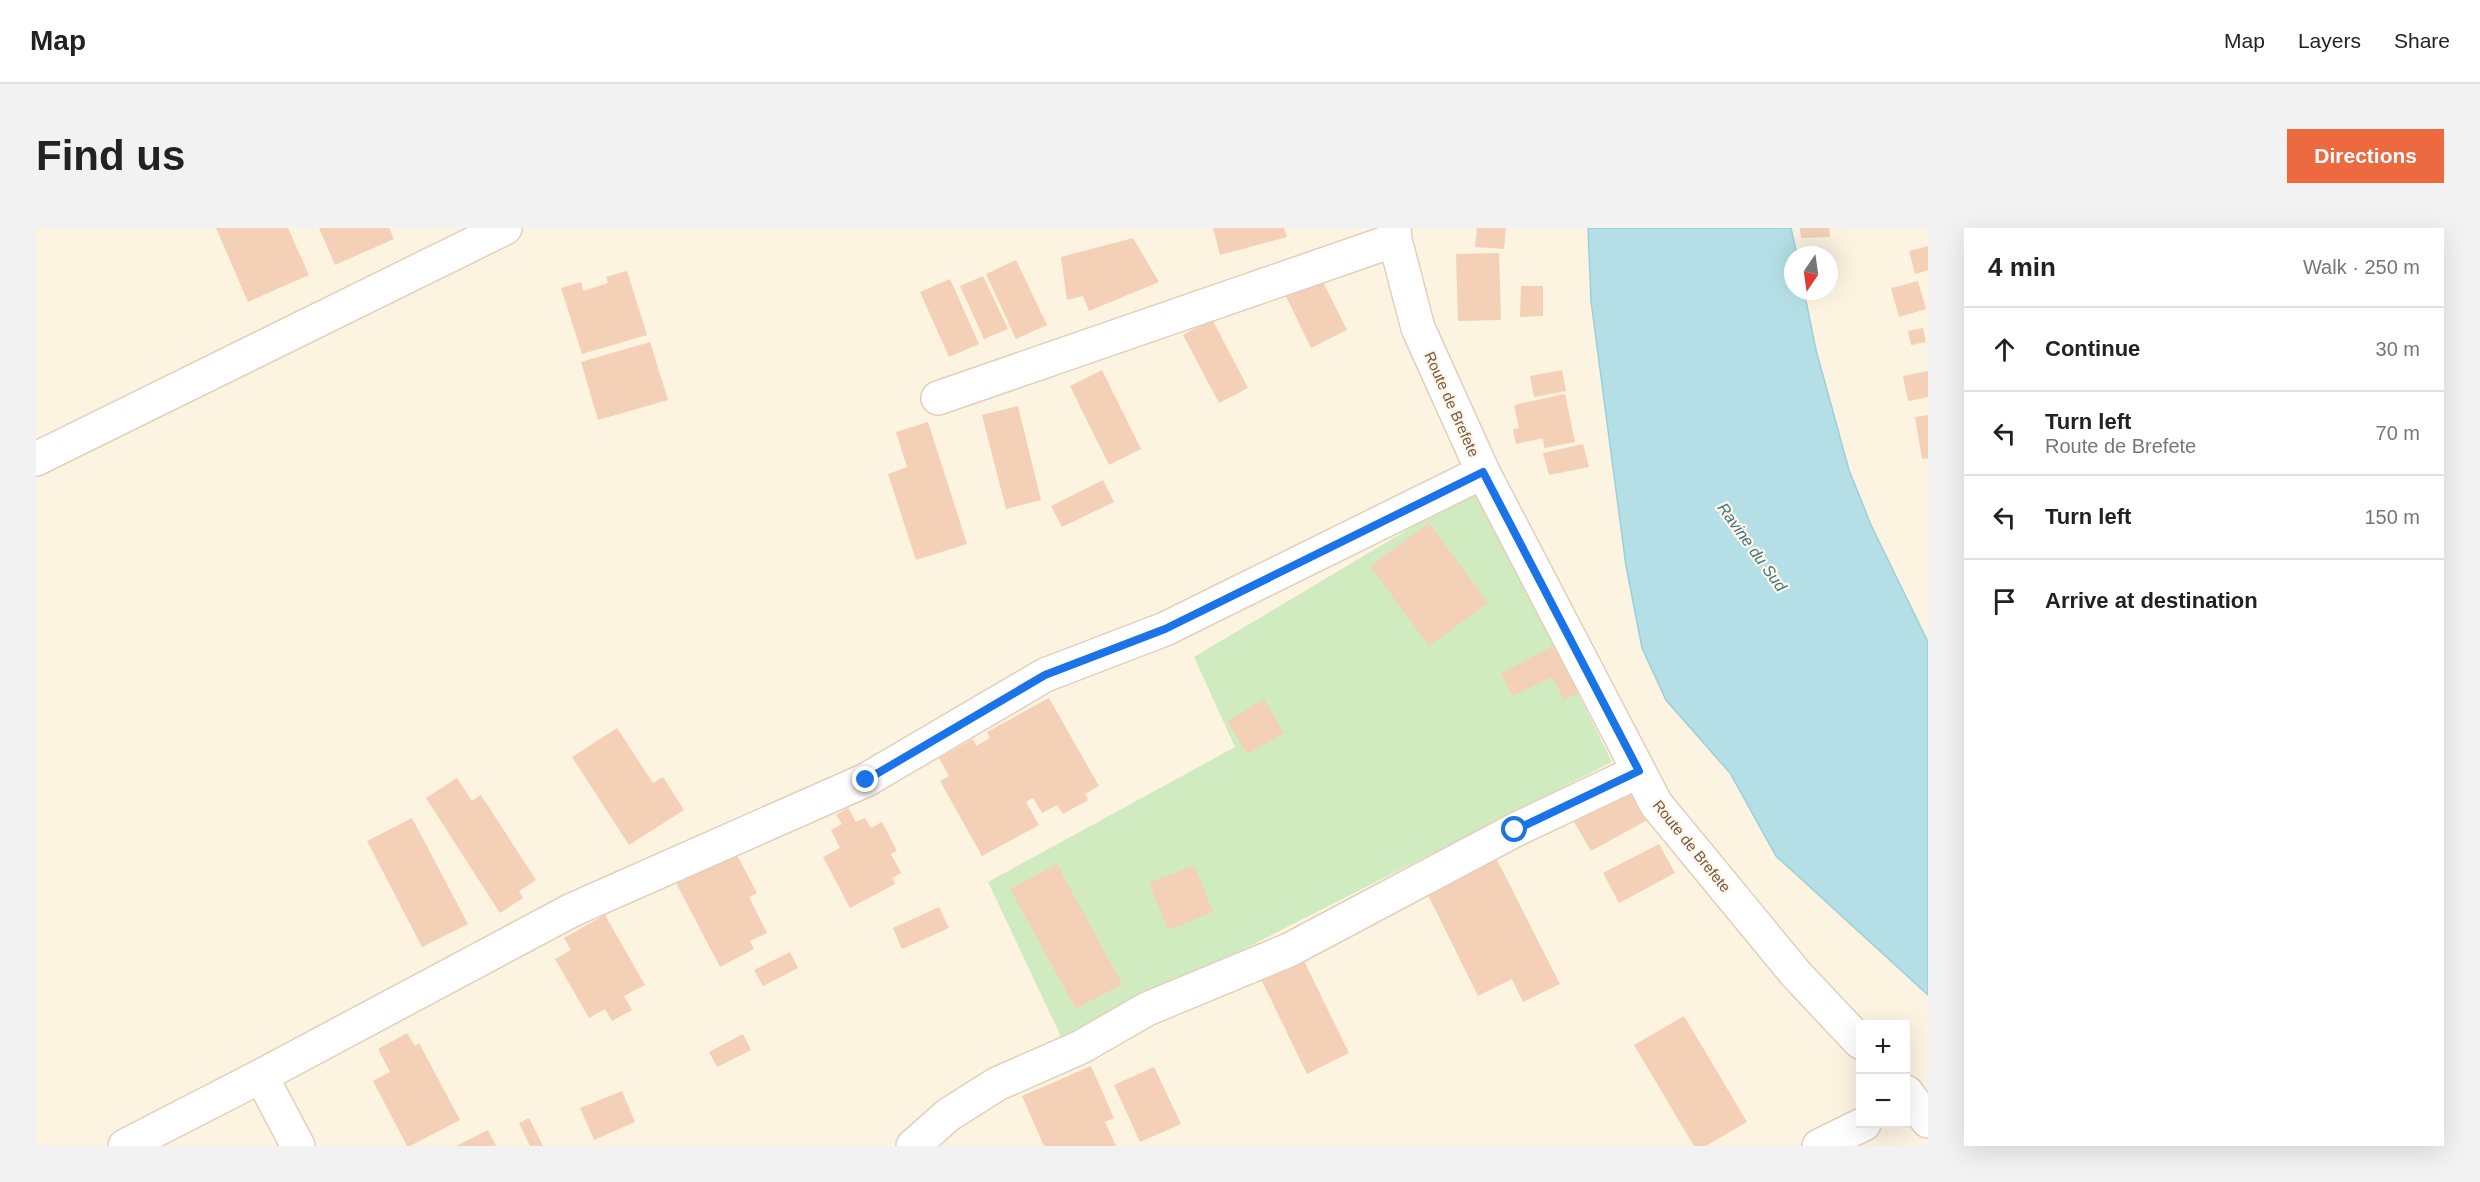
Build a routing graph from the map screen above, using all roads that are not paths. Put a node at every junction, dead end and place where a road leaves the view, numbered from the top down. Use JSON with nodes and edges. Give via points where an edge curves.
{"nodes":[{"id":1,"x":505,"y":228,"type":"edge"},
{"id":2,"x":1395,"y":234,"type":"edge"},
{"id":3,"x":938,"y":398,"type":"dead end"},
{"id":4,"x":36,"y":459,"type":"edge"},
{"id":5,"x":1483,"y":472,"type":"junction"},
{"id":6,"x":1639,"y":771,"type":"junction"},
{"id":7,"x":1856,"y":1038,"type":"edge"},
{"id":8,"x":261,"y":1077,"type":"junction"},
{"id":9,"x":1856,"y":1128,"type":"edge"},
{"id":10,"x":125,"y":1146,"type":"edge"},
{"id":11,"x":298,"y":1146,"type":"edge"},
{"id":12,"x":913,"y":1146,"type":"edge"},
{"id":13,"x":1819,"y":1146,"type":"edge"}],
"edges":[{"from":1,"to":4,"type":"street"},
{"from":2,"to":3,"type":"street"},
{"from":2,"to":5,"type":"street","name":"Route de Brefete","via":[[1418,328]]},
{"from":5,"to":6,"type":"street","name":"Route de Brefete"},
{"from":5,"to":8,"type":"street","via":[[1165,629],[1045,675],[866,780],[572,910]]},
{"from":6,"to":7,"type":"street","name":"Route de Brefete","via":[[1656,804],[1796,974]]},
{"from":6,"to":12,"type":"street","via":[[1515,830],[1290,950],[1147,1009],[1080,1047],[997,1083],[948,1115]]},
{"from":8,"to":10,"type":"street"},
{"from":8,"to":11,"type":"street"},
{"from":9,"to":13,"type":"street"}]}
